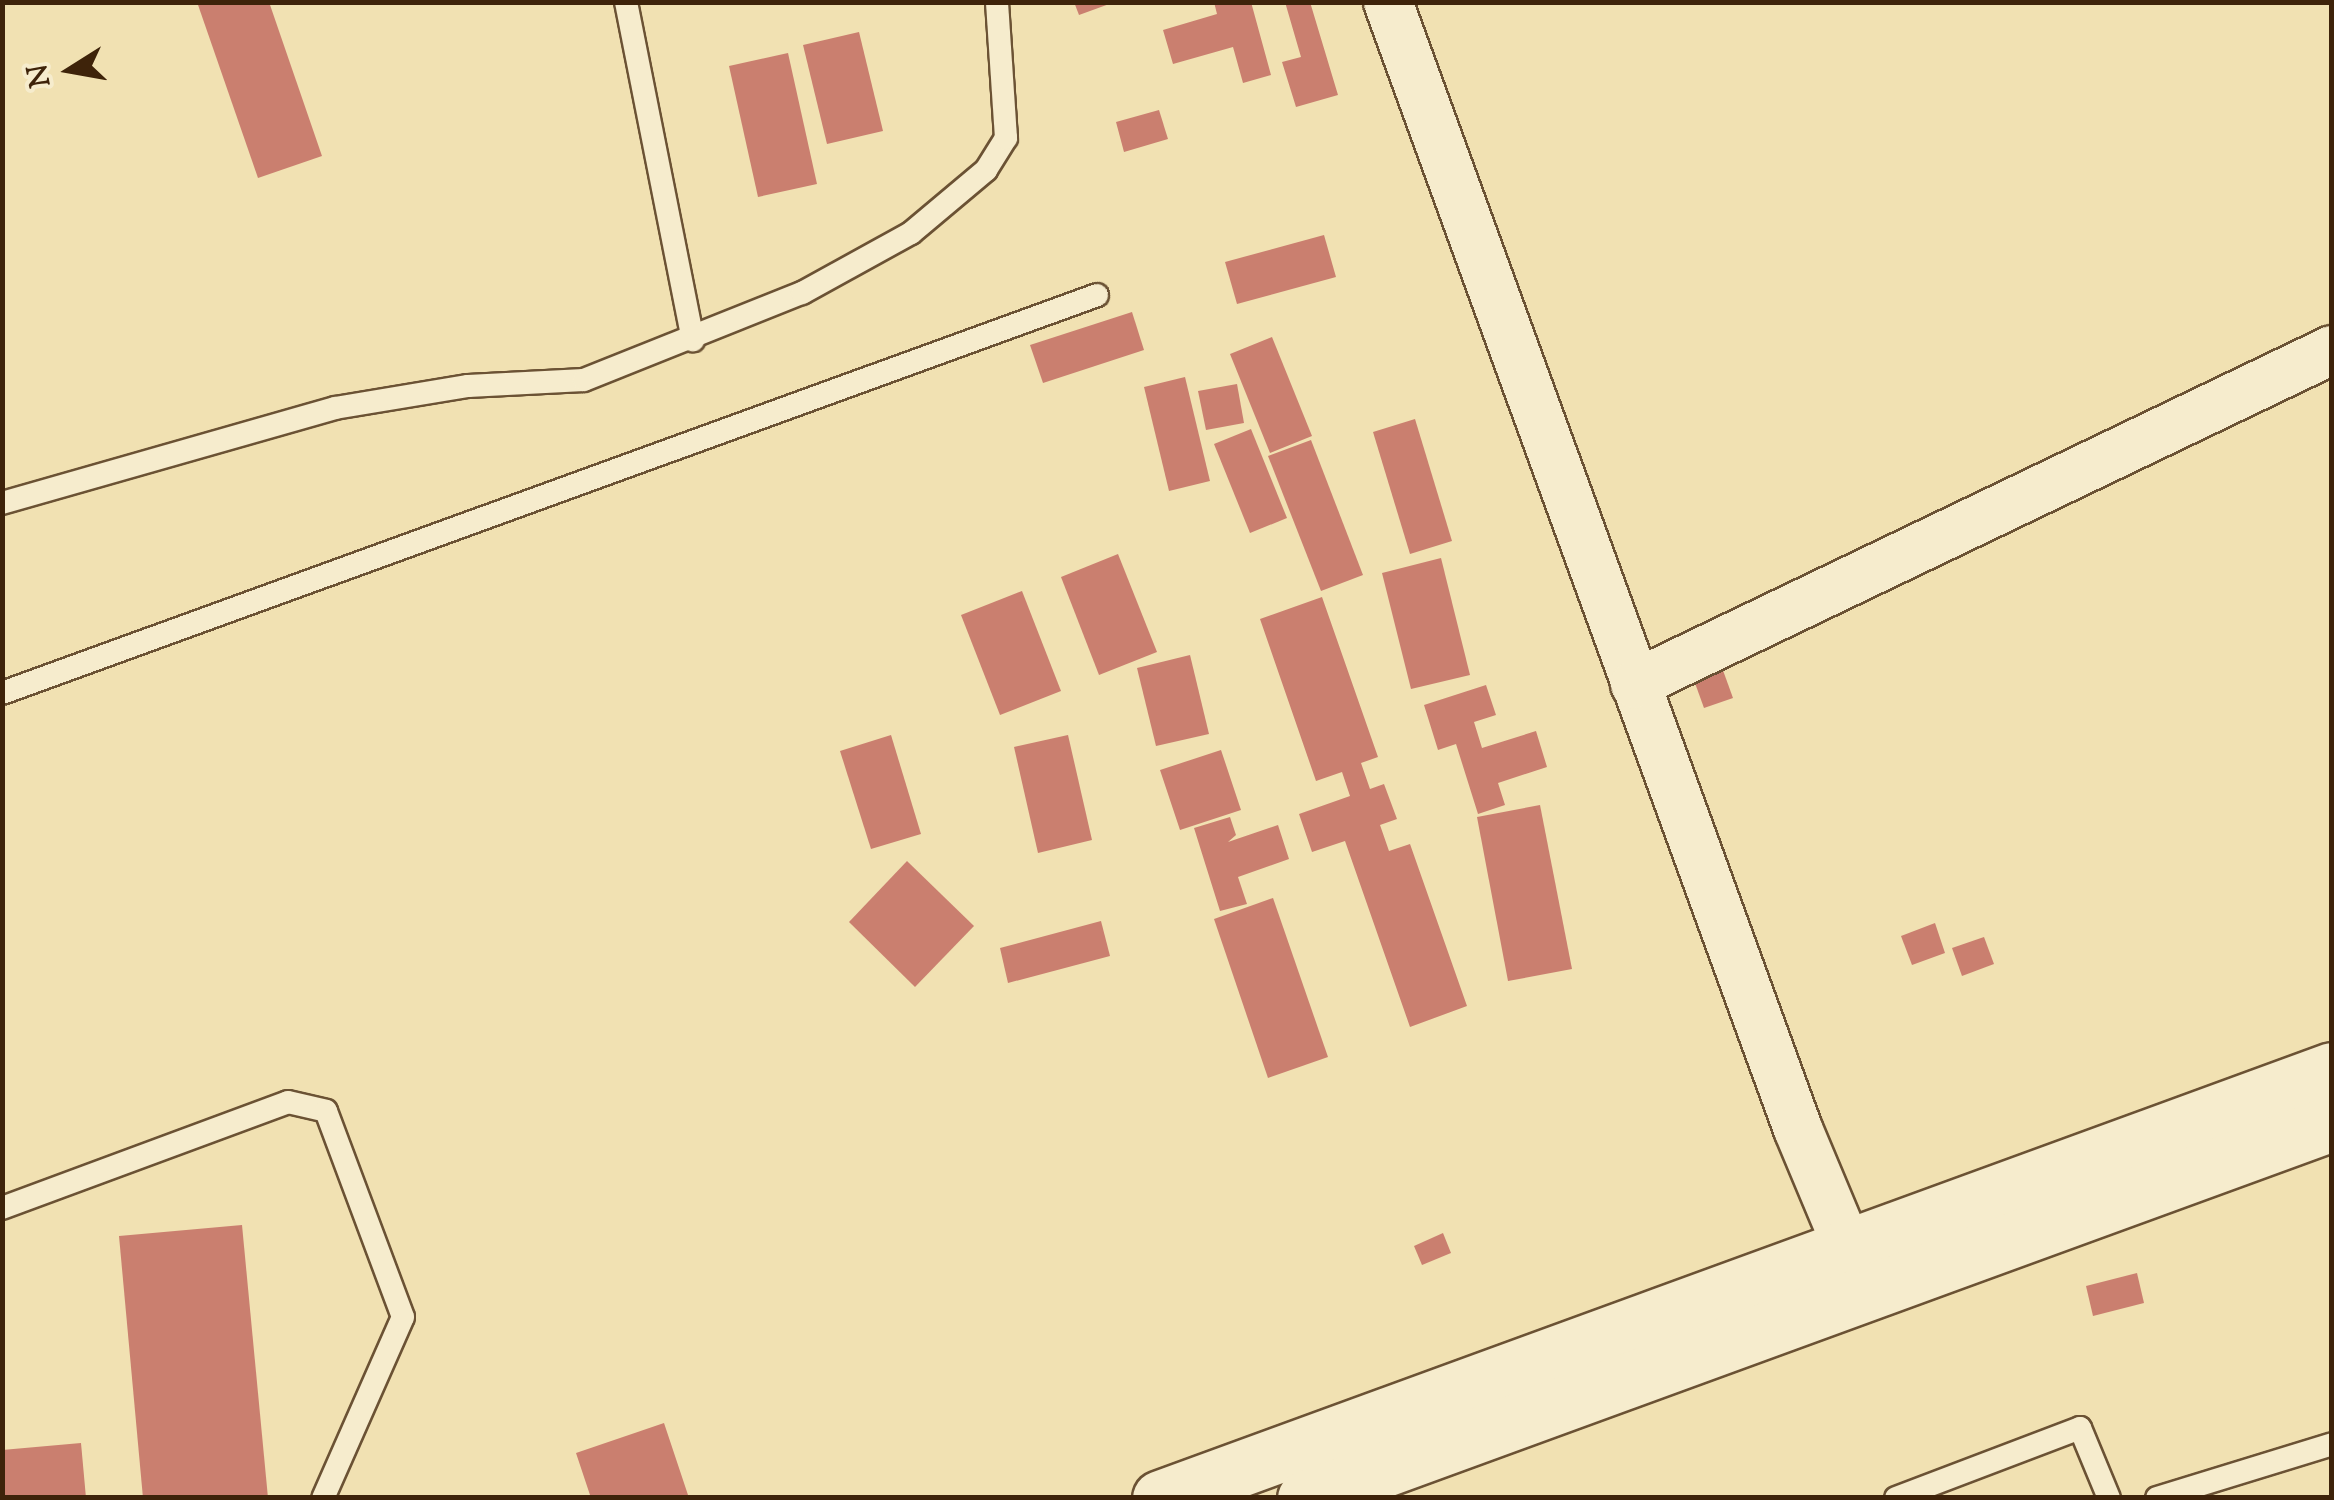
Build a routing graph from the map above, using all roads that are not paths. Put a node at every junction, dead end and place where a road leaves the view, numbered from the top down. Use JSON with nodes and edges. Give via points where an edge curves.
{"nodes":[{"id":1,"x":626,"y":2,"type":"edge"},
{"id":2,"x":996,"y":2,"type":"edge"},
{"id":3,"x":1388,"y":2,"type":"edge"},
{"id":4,"x":1097,"y":296,"type":"dead end"},
{"id":5,"x":693,"y":340,"type":"junction"},
{"id":6,"x":2332,"y":350,"type":"edge"},
{"id":7,"x":2,"y":503,"type":"edge"},
{"id":8,"x":1636,"y":684,"type":"junction"},
{"id":9,"x":2,"y":693,"type":"edge"},
{"id":10,"x":2332,"y":1070,"type":"edge"},
{"id":11,"x":2332,"y":1122,"type":"edge"},
{"id":12,"x":2,"y":1208,"type":"edge"},
{"id":13,"x":1846,"y":1244,"type":"junction"},
{"id":14,"x":2332,"y":1444,"type":"edge"},
{"id":15,"x":322,"y":1498,"type":"edge"},
{"id":16,"x":1160,"y":1498,"type":"edge"},
{"id":17,"x":1305,"y":1498,"type":"edge"},
{"id":18,"x":1896,"y":1498,"type":"edge"},
{"id":19,"x":2109,"y":1498,"type":"edge"},
{"id":20,"x":2157,"y":1498,"type":"edge"}],
"edges":[{"from":1,"to":5,"type":"lane"},
{"from":2,"to":5,"type":"lane","via":[[1006,138],[986,170],[911,233]]},
{"from":3,"to":8,"type":"street"},
{"from":4,"to":9,"type":"lane"},
{"from":5,"to":7,"type":"lane","via":[[584,380],[468,386],[335,408]]},
{"from":6,"to":8,"type":"street"},
{"from":8,"to":13,"type":"street"},
{"from":10,"to":13,"type":"street"},
{"from":11,"to":17,"type":"street"},
{"from":12,"to":15,"type":"lane","via":[[288,1102],[326,1111],[403,1317]]},
{"from":13,"to":16,"type":"street"},
{"from":14,"to":20,"type":"lane"},
{"from":18,"to":19,"type":"lane","via":[[2080,1428]]}]}
